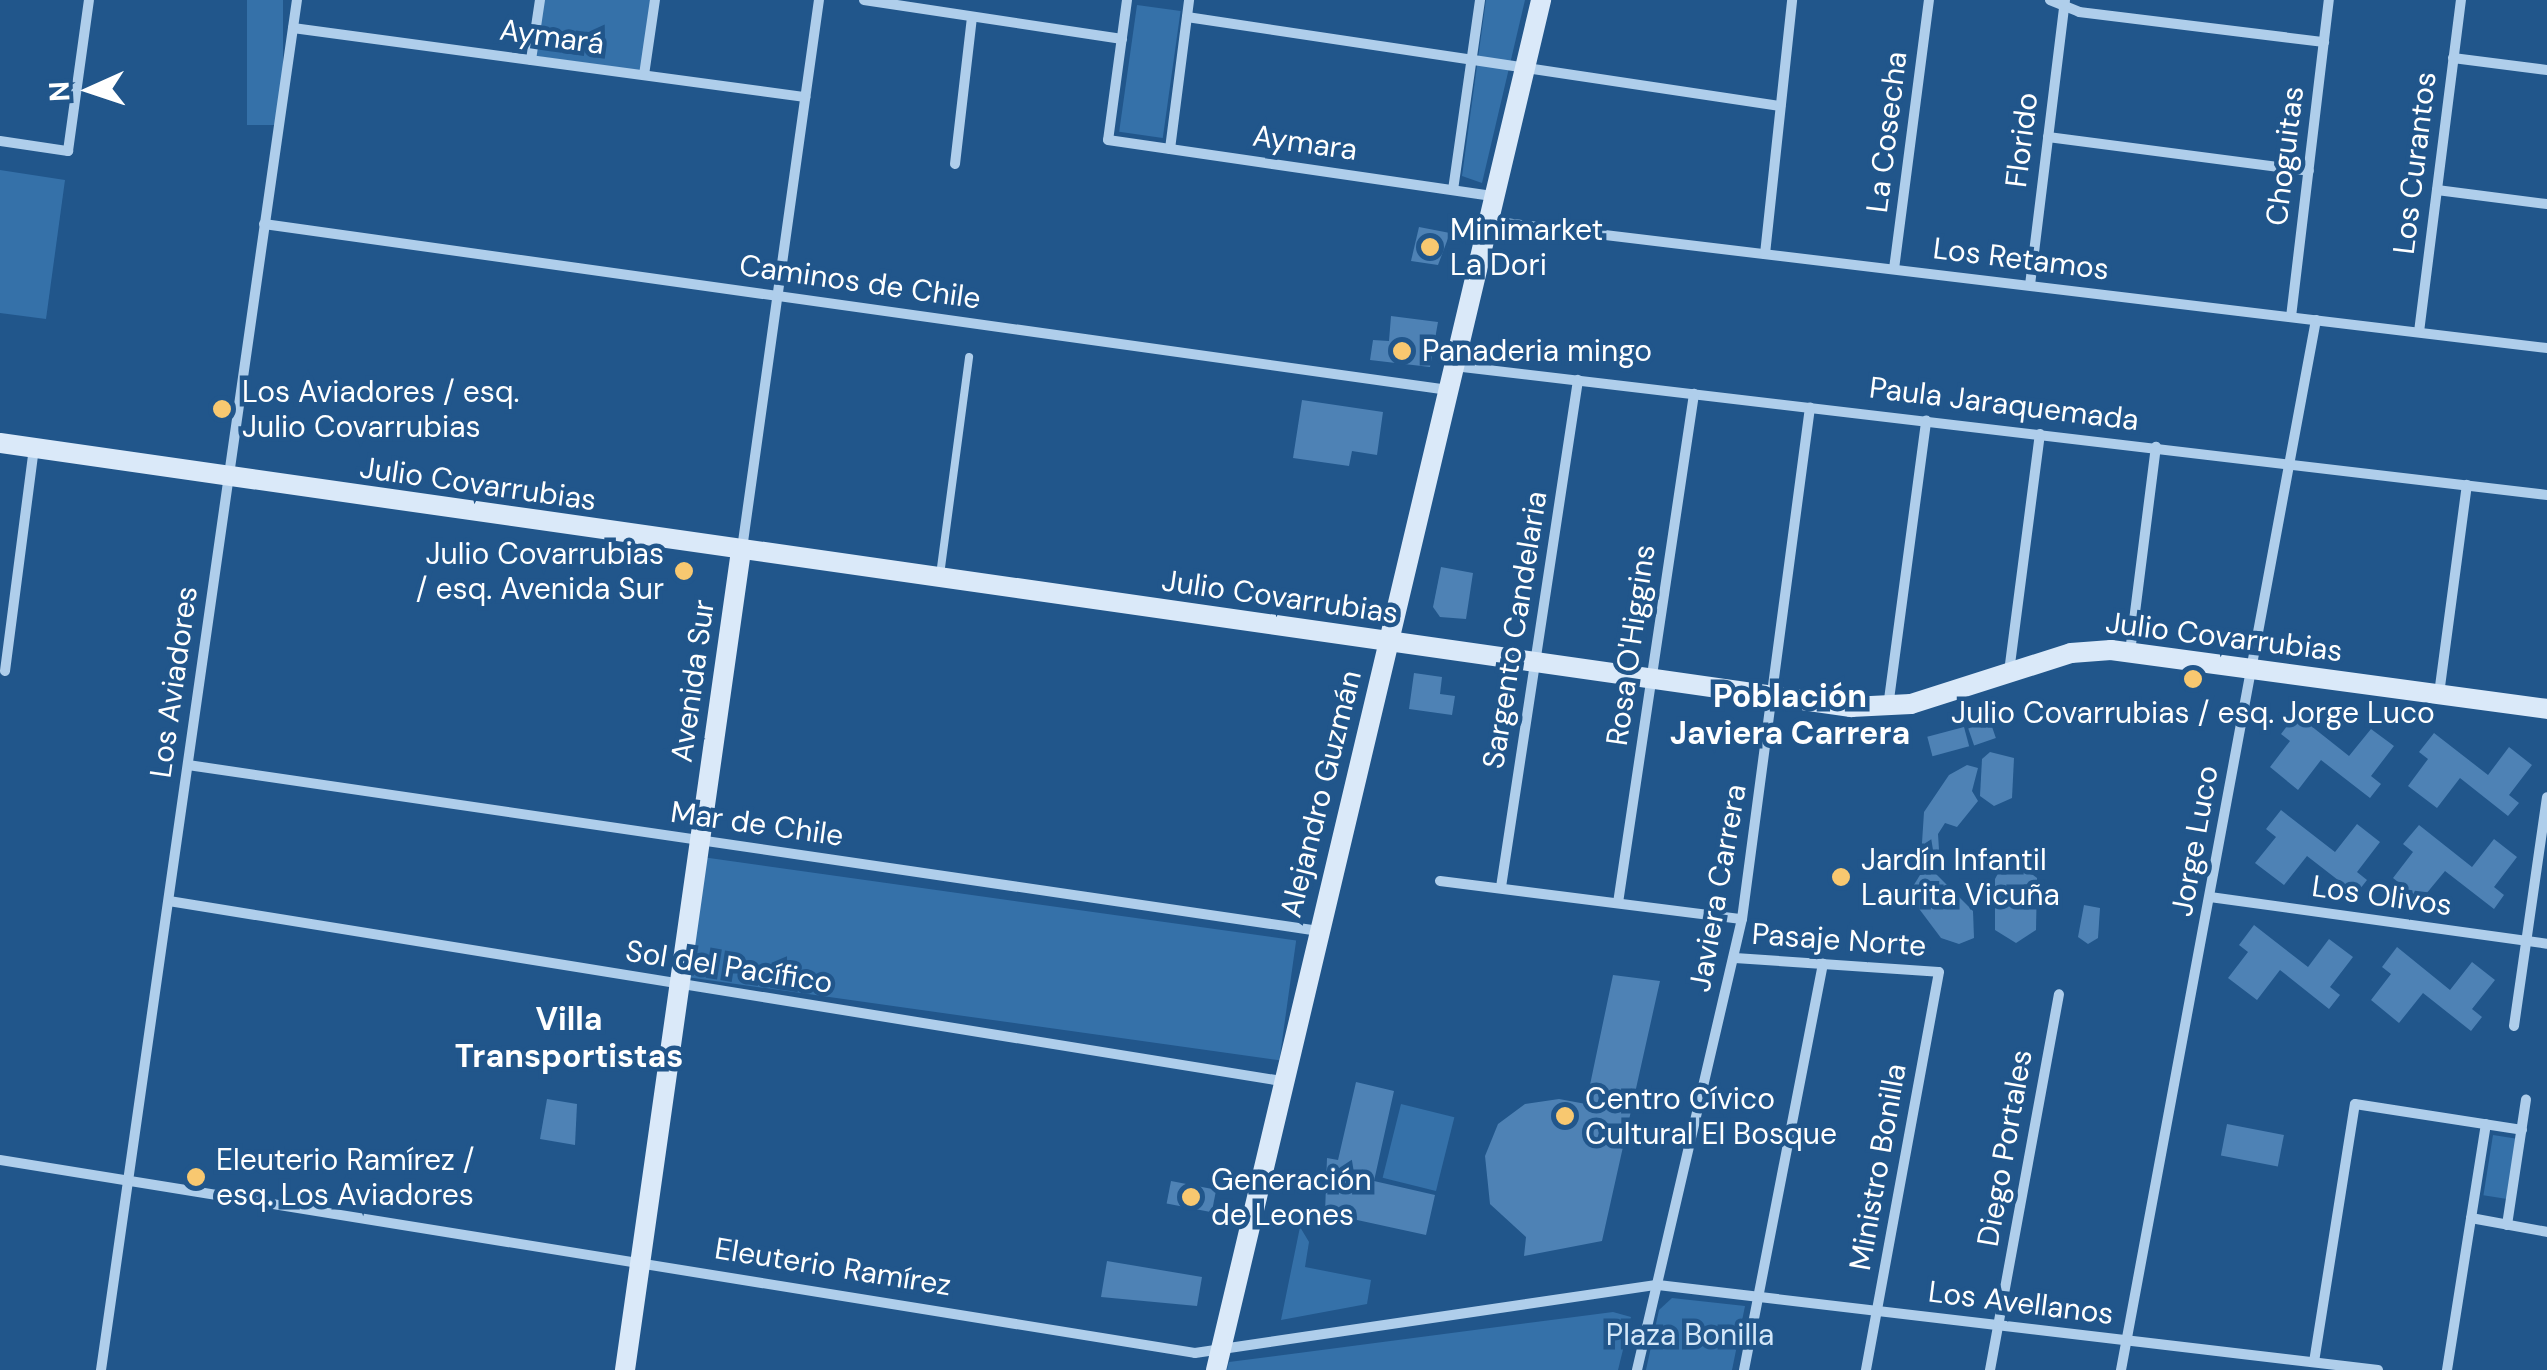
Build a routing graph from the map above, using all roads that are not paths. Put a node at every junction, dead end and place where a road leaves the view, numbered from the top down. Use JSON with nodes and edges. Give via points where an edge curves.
{"nodes":[{"id":1,"x":89,"y":0,"type":"edge"},
{"id":2,"x":296,"y":0,"type":"edge"},
{"id":3,"x":540,"y":0,"type":"edge"},
{"id":4,"x":654,"y":0,"type":"edge"},
{"id":5,"x":819,"y":0,"type":"edge"},
{"id":6,"x":864,"y":0,"type":"edge"},
{"id":7,"x":1128,"y":0,"type":"edge"},
{"id":8,"x":1189,"y":0,"type":"edge"},
{"id":9,"x":1480,"y":0,"type":"edge"},
{"id":10,"x":1541,"y":0,"type":"edge"},
{"id":11,"x":1792,"y":0,"type":"edge"},
{"id":12,"x":1929,"y":0,"type":"edge"},
{"id":13,"x":2050,"y":0,"type":"edge"},
{"id":14,"x":2329,"y":0,"type":"edge"},
{"id":15,"x":2460,"y":0,"type":"edge"},
{"id":16,"x":2065,"y":3,"type":"edge"},
{"id":17,"x":972,"y":17,"type":"junction"},
{"id":18,"x":1187,"y":18,"type":"junction"},
{"id":19,"x":292,"y":28,"type":"junction"},
{"id":20,"x":1122,"y":39,"type":"junction"},
{"id":21,"x":2324,"y":42,"type":"junction"},
{"id":22,"x":2453,"y":58,"type":"junction"},
{"id":23,"x":531,"y":60,"type":"junction"},
{"id":24,"x":1470,"y":63,"type":"junction"},
{"id":25,"x":2547,"y":70,"type":"edge"},
{"id":26,"x":1524,"y":72,"type":"junction"},
{"id":27,"x":644,"y":75,"type":"junction"},
{"id":28,"x":805,"y":97,"type":"junction"},
{"id":29,"x":1780,"y":106,"type":"junction"},
{"id":30,"x":2048,"y":137,"type":"junction"},
{"id":31,"x":0,"y":141,"type":"edge"},
{"id":32,"x":1170,"y":149,"type":"junction"},
{"id":33,"x":956,"y":164,"type":"dead end"},
{"id":34,"x":2308,"y":171,"type":"junction"},
{"id":35,"x":1453,"y":190,"type":"junction"},
{"id":36,"x":2437,"y":190,"type":"junction"},
{"id":37,"x":1494,"y":196,"type":"junction"},
{"id":38,"x":2547,"y":204,"type":"edge"},
{"id":39,"x":1488,"y":221,"type":"junction"},
{"id":40,"x":264,"y":224,"type":"junction"},
{"id":41,"x":1765,"y":254,"type":"junction"},
{"id":42,"x":1894,"y":270,"type":"junction"},
{"id":43,"x":2030,"y":286,"type":"junction"},
{"id":44,"x":777,"y":296,"type":"junction"},
{"id":45,"x":2291,"y":317,"type":"junction"},
{"id":46,"x":2316,"y":320,"type":"junction"},
{"id":47,"x":2420,"y":332,"type":"junction"},
{"id":48,"x":2547,"y":348,"type":"edge"},
{"id":49,"x":969,"y":357,"type":"dead end"},
{"id":50,"x":1454,"y":366,"type":"junction"},
{"id":51,"x":1578,"y":380,"type":"junction"},
{"id":52,"x":1449,"y":390,"type":"junction"},
{"id":53,"x":1694,"y":394,"type":"junction"},
{"id":54,"x":1810,"y":407,"type":"junction"},
{"id":55,"x":1926,"y":421,"type":"junction"},
{"id":56,"x":2040,"y":434,"type":"junction"},
{"id":57,"x":0,"y":443,"type":"edge"},
{"id":58,"x":2156,"y":447,"type":"junction"},
{"id":59,"x":34,"y":448,"type":"junction"},
{"id":60,"x":2290,"y":463,"type":"junction"},
{"id":61,"x":228,"y":479,"type":"junction"},
{"id":62,"x":2467,"y":484,"type":"junction"},
{"id":63,"x":2547,"y":495,"type":"edge"},
{"id":64,"x":742,"y":552,"type":"junction"},
{"id":65,"x":940,"y":580,"type":"junction"},
{"id":66,"x":1389,"y":643,"type":"junction"},
{"id":67,"x":4,"y":649,"type":"edge"},
{"id":68,"x":2130,"y":652,"type":"junction"},
{"id":69,"x":1535,"y":663,"type":"junction"},
{"id":70,"x":2252,"y":669,"type":"junction"},
{"id":71,"x":5,"y":671,"type":"dead end"},
{"id":72,"x":2009,"y":673,"type":"junction"},
{"id":73,"x":1652,"y":680,"type":"junction"},
{"id":74,"x":2440,"y":694,"type":"junction"},
{"id":75,"x":1774,"y":697,"type":"junction"},
{"id":76,"x":1888,"y":706,"type":"junction"},
{"id":77,"x":2547,"y":709,"type":"edge"},
{"id":78,"x":188,"y":765,"type":"junction"},
{"id":79,"x":2547,"y":797,"type":"edge"},
{"id":80,"x":701,"y":840,"type":"junction"},
{"id":81,"x":1440,"y":881,"type":"dead end"},
{"id":82,"x":1500,"y":887,"type":"junction"},
{"id":83,"x":2210,"y":897,"type":"junction"},
{"id":84,"x":169,"y":901,"type":"junction"},
{"id":85,"x":1618,"y":903,"type":"junction"},
{"id":86,"x":1742,"y":919,"type":"junction"},
{"id":87,"x":1318,"y":931,"type":"junction"},
{"id":88,"x":2526,"y":941,"type":"junction"},
{"id":89,"x":2547,"y":944,"type":"edge"},
{"id":90,"x":1734,"y":958,"type":"junction"},
{"id":91,"x":1822,"y":964,"type":"junction"},
{"id":92,"x":1939,"y":972,"type":"joint"},
{"id":93,"x":681,"y":984,"type":"junction"},
{"id":94,"x":2058,"y":994,"type":"dead end"},
{"id":95,"x":2514,"y":1026,"type":"dead end"},
{"id":96,"x":1282,"y":1081,"type":"junction"},
{"id":97,"x":2526,"y":1100,"type":"dead end"},
{"id":98,"x":2486,"y":1124,"type":"junction"},
{"id":99,"x":2522,"y":1130,"type":"junction"},
{"id":100,"x":0,"y":1160,"type":"edge"},
{"id":101,"x":127,"y":1180,"type":"junction"},
{"id":102,"x":2470,"y":1218,"type":"junction"},
{"id":103,"x":2507,"y":1225,"type":"junction"},
{"id":104,"x":2547,"y":1232,"type":"edge"},
{"id":105,"x":639,"y":1262,"type":"junction"},
{"id":106,"x":1658,"y":1285,"type":"junction"},
{"id":107,"x":1758,"y":1296,"type":"junction"},
{"id":108,"x":1878,"y":1310,"type":"junction"},
{"id":109,"x":1998,"y":1325,"type":"junction"},
{"id":110,"x":2127,"y":1340,"type":"junction"},
{"id":111,"x":1218,"y":1362,"type":"edge"},
{"id":112,"x":2314,"y":1362,"type":"junction"},
{"id":113,"x":102,"y":1370,"type":"edge"},
{"id":114,"x":625,"y":1370,"type":"edge"},
{"id":115,"x":1637,"y":1370,"type":"edge"},
{"id":116,"x":1744,"y":1370,"type":"edge"},
{"id":117,"x":1866,"y":1370,"type":"edge"},
{"id":118,"x":1990,"y":1370,"type":"edge"},
{"id":119,"x":2121,"y":1370,"type":"edge"},
{"id":120,"x":2370,"y":1370,"type":"edge"},
{"id":121,"x":2378,"y":1370,"type":"edge"},
{"id":122,"x":2447,"y":1370,"type":"edge"}],
"edges":[{"from":1,"to":31,"type":"street","via":[[68,151]]},
{"from":2,"to":19,"type":"street","name":"Los Aviadores"},
{"from":3,"to":23,"type":"street"},
{"from":4,"to":27,"type":"street"},
{"from":5,"to":28,"type":"street","name":"Avenida Sur"},
{"from":6,"to":17,"type":"street"},
{"from":7,"to":20,"type":"street"},
{"from":8,"to":18,"type":"street"},
{"from":9,"to":24,"type":"street"},
{"from":10,"to":26,"type":"street","name":"Alejandro Guzmán"},
{"from":11,"to":29,"type":"street"},
{"from":12,"to":42,"type":"street","name":"La Cosecha"},
{"from":13,"to":16,"type":"street"},
{"from":14,"to":21,"type":"street","name":"Choguitas"},
{"from":15,"to":22,"type":"street","name":"Los Curantos"},
{"from":16,"to":21,"type":"street"},
{"from":16,"to":30,"type":"street","name":"Florido"},
{"from":17,"to":20,"type":"street"},
{"from":17,"to":33,"type":"street"},
{"from":18,"to":24,"type":"street"},
{"from":18,"to":32,"type":"street"},
{"from":19,"to":23,"type":"street","name":"Aymará"},
{"from":19,"to":40,"type":"street","name":"Los Aviadores"},
{"from":20,"to":32,"type":"street","name":"Aymara","via":[[1108,140]]},
{"from":21,"to":34,"type":"street","name":"Choguitas"},
{"from":22,"to":25,"type":"street"},
{"from":22,"to":36,"type":"street","name":"Los Curantos"},
{"from":23,"to":27,"type":"street","name":"Aymará"},
{"from":24,"to":26,"type":"street"},
{"from":24,"to":35,"type":"street"},
{"from":26,"to":29,"type":"street"},
{"from":26,"to":37,"type":"street","name":"Alejandro Guzmán"},
{"from":27,"to":28,"type":"street","name":"Aymará"},
{"from":28,"to":44,"type":"street","name":"Avenida Sur"},
{"from":29,"to":41,"type":"street"},
{"from":30,"to":34,"type":"street"},
{"from":30,"to":43,"type":"street","name":"Florido"},
{"from":32,"to":35,"type":"street","name":"Aymara"},
{"from":34,"to":45,"type":"street","name":"Choguitas"},
{"from":35,"to":37,"type":"street","name":"Aymara"},
{"from":36,"to":38,"type":"street"},
{"from":36,"to":47,"type":"street","name":"Los Curantos"},
{"from":37,"to":39,"type":"street","name":"Alejandro Guzmán"},
{"from":39,"to":41,"type":"street","name":"Los Retamos"},
{"from":39,"to":50,"type":"street","name":"Alejandro Guzmán"},
{"from":40,"to":44,"type":"street","name":"Caminos de Chile"},
{"from":40,"to":61,"type":"street","name":"Los Aviadores"},
{"from":41,"to":42,"type":"street","name":"Los Retamos"},
{"from":42,"to":43,"type":"street","name":"Los Retamos"},
{"from":43,"to":45,"type":"street","name":"Los Retamos"},
{"from":44,"to":52,"type":"street","name":"Caminos de Chile"},
{"from":44,"to":64,"type":"street","name":"Avenida Sur"},
{"from":45,"to":46,"type":"street","name":"Los Retamos"},
{"from":46,"to":47,"type":"street","name":"Los Retamos"},
{"from":46,"to":60,"type":"street","name":"Jorge Luco"},
{"from":47,"to":48,"type":"street","name":"Los Retamos"},
{"from":49,"to":65,"type":"lane"},
{"from":50,"to":51,"type":"street","name":"Paula Jaraquemada"},
{"from":50,"to":52,"type":"street","name":"Alejandro Guzmán"},
{"from":51,"to":53,"type":"street","name":"Paula Jaraquemada"},
{"from":51,"to":69,"type":"street","name":"Sargento Candelaria"},
{"from":52,"to":66,"type":"street","name":"Alejandro Guzmán"},
{"from":53,"to":54,"type":"street","name":"Paula Jaraquemada"},
{"from":53,"to":73,"type":"street","name":"Rosa O'Higgins"},
{"from":54,"to":55,"type":"street","name":"Paula Jaraquemada"},
{"from":54,"to":75,"type":"street","name":"Javiera Carrera"},
{"from":55,"to":56,"type":"street","name":"Paula Jaraquemada"},
{"from":55,"to":76,"type":"street"},
{"from":56,"to":58,"type":"street","name":"Paula Jaraquemada"},
{"from":56,"to":72,"type":"street"},
{"from":57,"to":59,"type":"street","name":"Julio Covarrubias"},
{"from":58,"to":60,"type":"street","name":"Paula Jaraquemada"},
{"from":58,"to":68,"type":"street"},
{"from":59,"to":61,"type":"street","name":"Julio Covarrubias"},
{"from":59,"to":67,"type":"street"},
{"from":60,"to":62,"type":"street","name":"Paula Jaraquemada"},
{"from":60,"to":70,"type":"street","name":"Jorge Luco"},
{"from":61,"to":64,"type":"street","name":"Julio Covarrubias"},
{"from":61,"to":78,"type":"street","name":"Los Aviadores"},
{"from":62,"to":63,"type":"street","name":"Paula Jaraquemada"},
{"from":62,"to":74,"type":"street"},
{"from":64,"to":65,"type":"street","name":"Julio Covarrubias"},
{"from":64,"to":80,"type":"street","name":"Avenida Sur"},
{"from":65,"to":66,"type":"street","name":"Julio Covarrubias"},
{"from":66,"to":69,"type":"street","name":"Julio Covarrubias"},
{"from":66,"to":87,"type":"street","name":"Alejandro Guzmán"},
{"from":67,"to":71,"type":"street"},
{"from":68,"to":70,"type":"street","name":"Julio Covarrubias"},
{"from":68,"to":72,"type":"street","name":"Julio Covarrubias","via":[[2071,654]]},
{"from":69,"to":73,"type":"street","name":"Julio Covarrubias"},
{"from":69,"to":82,"type":"street","name":"Sargento Candelaria"},
{"from":70,"to":74,"type":"street","name":"Julio Covarrubias"},
{"from":70,"to":83,"type":"street","name":"Jorge Luco"},
{"from":72,"to":76,"type":"street","name":"Julio Covarrubias"},
{"from":73,"to":75,"type":"street","name":"Julio Covarrubias"},
{"from":73,"to":85,"type":"street","name":"Rosa O'Higgins"},
{"from":74,"to":77,"type":"street","name":"Julio Covarrubias"},
{"from":75,"to":76,"type":"street","name":"Julio Covarrubias"},
{"from":75,"to":86,"type":"street","name":"Javiera Carrera"},
{"from":78,"to":80,"type":"street","name":"Mar de Chile"},
{"from":78,"to":84,"type":"street","name":"Los Aviadores"},
{"from":79,"to":88,"type":"street"},
{"from":80,"to":87,"type":"street","name":"Mar de Chile"},
{"from":80,"to":93,"type":"street","name":"Avenida Sur"},
{"from":81,"to":82,"type":"street"},
{"from":82,"to":85,"type":"street"},
{"from":83,"to":88,"type":"street","name":"Los Olivos"},
{"from":83,"to":110,"type":"street","name":"Jorge Luco"},
{"from":84,"to":93,"type":"street","name":"Sol del Pacífico"},
{"from":84,"to":101,"type":"street","name":"Los Aviadores"},
{"from":85,"to":86,"type":"street"},
{"from":86,"to":90,"type":"street","name":"Javiera Carrera"},
{"from":87,"to":96,"type":"street","name":"Alejandro Guzmán"},
{"from":88,"to":89,"type":"street","name":"Los Olivos"},
{"from":88,"to":95,"type":"street"},
{"from":90,"to":91,"type":"street","name":"Pasaje Norte"},
{"from":90,"to":106,"type":"street","name":"Javiera Carrera"},
{"from":91,"to":92,"type":"street","name":"Pasaje Norte"},
{"from":91,"to":107,"type":"street"},
{"from":92,"to":108,"type":"street","name":"Ministro Bonilla"},
{"from":93,"to":96,"type":"street","name":"Sol del Pacífico"},
{"from":93,"to":105,"type":"street","name":"Avenida Sur"},
{"from":94,"to":109,"type":"street","name":"Diego Portales"},
{"from":96,"to":111,"type":"street","name":"Alejandro Guzmán"},
{"from":97,"to":99,"type":"street"},
{"from":98,"to":99,"type":"street"},
{"from":98,"to":102,"type":"street"},
{"from":98,"to":112,"type":"street","via":[[2356,1104]]},
{"from":99,"to":103,"type":"street"},
{"from":100,"to":101,"type":"street","name":"Eleuterio Ramírez"},
{"from":101,"to":105,"type":"street","name":"Eleuterio Ramírez"},
{"from":101,"to":113,"type":"street","name":"Los Aviadores"},
{"from":102,"to":103,"type":"street"},
{"from":102,"to":122,"type":"street"},
{"from":103,"to":104,"type":"street"},
{"from":105,"to":111,"type":"street","name":"Eleuterio Ramírez"},
{"from":105,"to":114,"type":"street","name":"Avenida Sur"},
{"from":106,"to":107,"type":"street","name":"Los Avellanos"},
{"from":106,"to":111,"type":"street","name":"Eleuterio Ramírez"},
{"from":106,"to":115,"type":"street","name":"Javiera Carrera"},
{"from":107,"to":108,"type":"street","name":"Los Avellanos"},
{"from":107,"to":116,"type":"street"},
{"from":108,"to":109,"type":"street","name":"Los Avellanos"},
{"from":108,"to":117,"type":"street","name":"Ministro Bonilla"},
{"from":109,"to":110,"type":"street","name":"Los Avellanos"},
{"from":109,"to":118,"type":"street","name":"Diego Portales"},
{"from":110,"to":112,"type":"street","name":"Los Avellanos"},
{"from":110,"to":119,"type":"street","name":"Jorge Luco"},
{"from":112,"to":120,"type":"street","name":"Los Avellanos"},
{"from":120,"to":121,"type":"street","name":"Los Avellanos"}]}
